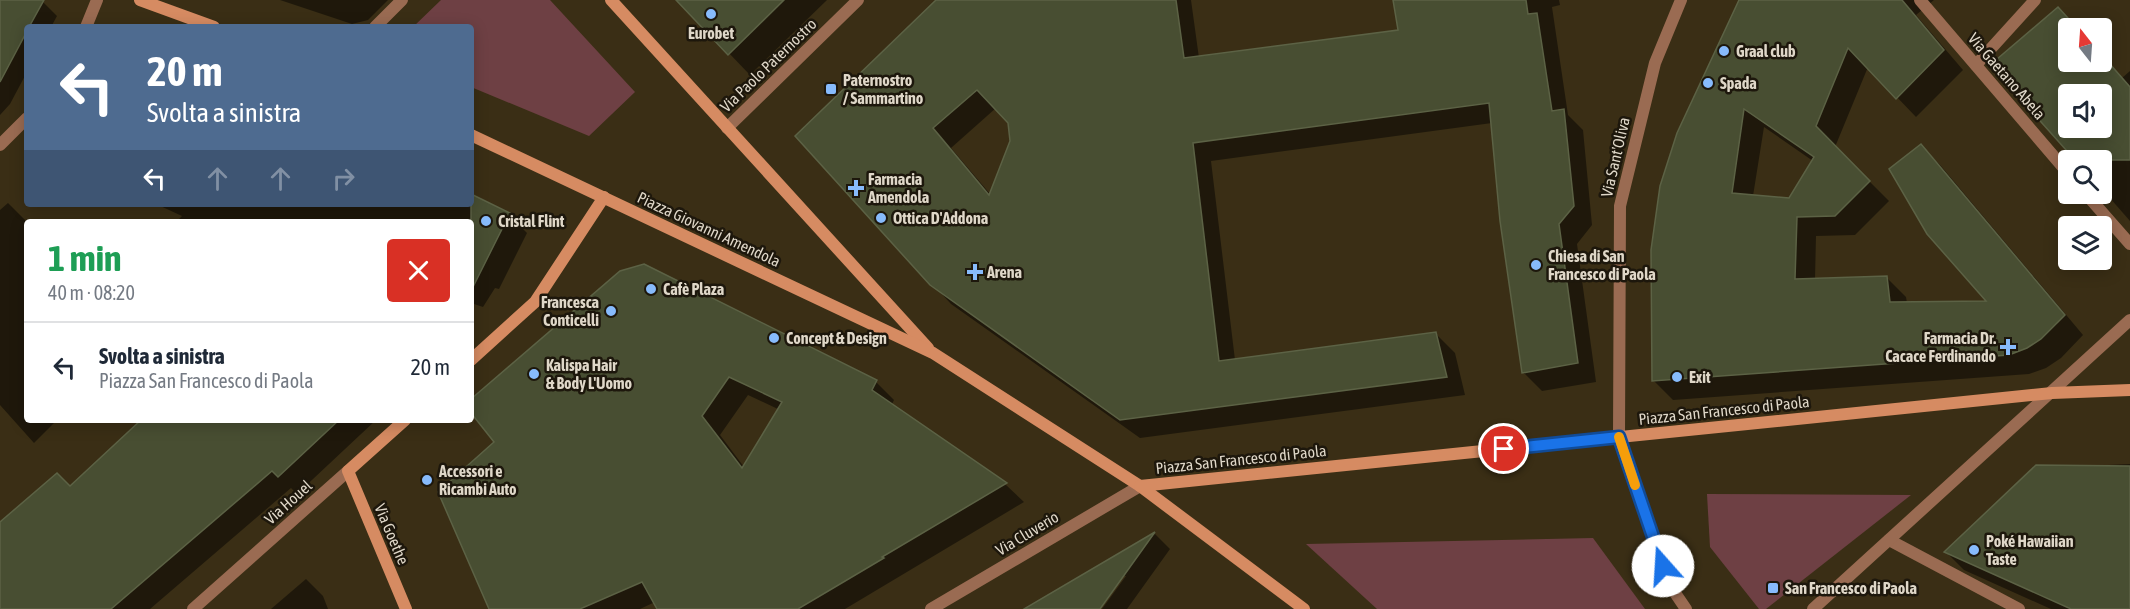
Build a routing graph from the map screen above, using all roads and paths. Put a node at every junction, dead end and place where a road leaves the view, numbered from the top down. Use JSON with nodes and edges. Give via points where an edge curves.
{"nodes":[{"id":1,"x":97,"y":0,"type":"edge"},
{"id":2,"x":140,"y":0,"type":"edge"},
{"id":3,"x":402,"y":0,"type":"edge"},
{"id":4,"x":611,"y":0,"type":"edge"},
{"id":5,"x":858,"y":0,"type":"edge"},
{"id":6,"x":1681,"y":0,"type":"edge"},
{"id":7,"x":1920,"y":0,"type":"edge"},
{"id":8,"x":2035,"y":0,"type":"edge"},
{"id":9,"x":87,"y":24,"type":"edge"},
{"id":10,"x":206,"y":24,"type":"edge"},
{"id":11,"x":378,"y":24,"type":"edge"},
{"id":12,"x":1976,"y":65,"type":"junction"},
{"id":13,"x":24,"y":121,"type":"edge"},
{"id":14,"x":727,"y":128,"type":"junction"},
{"id":15,"x":474,"y":136,"type":"edge"},
{"id":16,"x":0,"y":145,"type":"edge"},
{"id":17,"x":2058,"y":161,"type":"edge"},
{"id":18,"x":604,"y":198,"type":"junction"},
{"id":19,"x":2095,"y":204,"type":"edge"},
{"id":20,"x":2130,"y":244,"type":"edge"},
{"id":21,"x":2130,"y":320,"type":"edge"},
{"id":22,"x":933,"y":353,"type":"junction"},
{"id":23,"x":474,"y":357,"type":"edge"},
{"id":24,"x":2130,"y":390,"type":"edge"},
{"id":25,"x":2052,"y":393,"type":"junction"},
{"id":26,"x":402,"y":423,"type":"edge"},
{"id":27,"x":1619,"y":437,"type":"junction"},
{"id":28,"x":348,"y":471,"type":"junction"},
{"id":29,"x":1140,"y":486,"type":"junction"},
{"id":30,"x":1889,"y":540,"type":"junction"},
{"id":31,"x":193,"y":609,"type":"edge"},
{"id":32,"x":406,"y":609,"type":"edge"},
{"id":33,"x":931,"y":609,"type":"edge"},
{"id":34,"x":1304,"y":609,"type":"edge"},
{"id":35,"x":1686,"y":609,"type":"edge"},
{"id":36,"x":1813,"y":609,"type":"edge"},
{"id":37,"x":2019,"y":609,"type":"edge"}],
"edges":[{"from":1,"to":9,"type":"street"},
{"from":2,"to":10,"type":"street"},
{"from":3,"to":11,"type":"street"},
{"from":4,"to":14,"type":"street","name":"Piazza Giovanni Amendola"},
{"from":5,"to":14,"type":"street","name":"Via Paolo Paternostro"},
{"from":6,"to":27,"type":"street","name":"Via Sant'Oliva","via":[[1654,63],[1620,206]]},
{"from":7,"to":12,"type":"street","name":"Via Gaetano Abela"},
{"from":8,"to":12,"type":"street"},
{"from":12,"to":17,"type":"street","name":"Via Gaetano Abela"},
{"from":13,"to":16,"type":"street"},
{"from":14,"to":22,"type":"street","name":"Piazza Giovanni Amendola"},
{"from":15,"to":18,"type":"street","name":"Piazza Giovanni Amendola"},
{"from":18,"to":22,"type":"street","name":"Piazza Giovanni Amendola"},
{"from":18,"to":23,"type":"street","via":[[535,302]]},
{"from":19,"to":20,"type":"street"},
{"from":21,"to":25,"type":"street"},
{"from":22,"to":29,"type":"street","name":"Piazza Giovanni Amendola"},
{"from":24,"to":25,"type":"street","name":"Piazza San Francesco di Paola"},
{"from":25,"to":27,"type":"street","name":"Piazza San Francesco di Paola"},
{"from":25,"to":30,"type":"street"},
{"from":26,"to":28,"type":"street","name":"Via Houel"},
{"from":27,"to":29,"type":"street","name":"Piazza San Francesco di Paola"},
{"from":27,"to":35,"type":"street","name":"Via Sant'Oliva","via":[[1669,584]]},
{"from":28,"to":31,"type":"street","name":"Via Houel"},
{"from":28,"to":32,"type":"street","name":"Via Goethe"},
{"from":29,"to":33,"type":"street","name":"Via Cluverio"},
{"from":29,"to":34,"type":"street","name":"Piazza San Francesco di Paola"},
{"from":30,"to":36,"type":"street"},
{"from":30,"to":37,"type":"street"}]}
